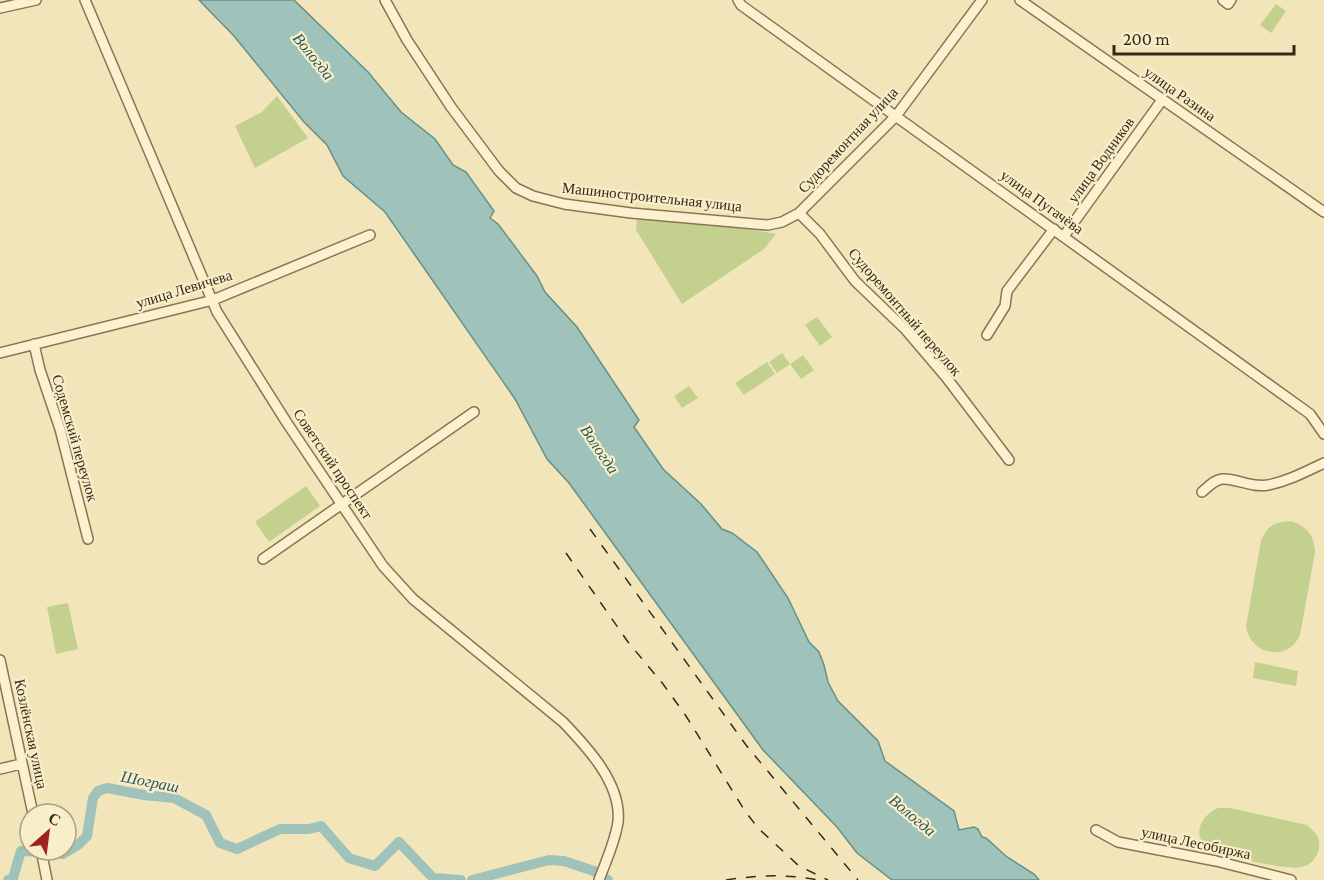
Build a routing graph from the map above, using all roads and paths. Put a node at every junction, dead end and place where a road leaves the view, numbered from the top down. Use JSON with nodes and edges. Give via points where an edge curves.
{"nodes":[{"id":1,"x":36,"y":0,"type":"edge"},
{"id":2,"x":85,"y":0,"type":"edge"},
{"id":3,"x":384,"y":0,"type":"edge"},
{"id":4,"x":738,"y":0,"type":"edge"},
{"id":5,"x":982,"y":0,"type":"edge"},
{"id":6,"x":1020,"y":0,"type":"edge"},
{"id":7,"x":0,"y":8,"type":"edge"},
{"id":8,"x":1162,"y":100,"type":"junction"},
{"id":9,"x":896,"y":116,"type":"junction"},
{"id":10,"x":1324,"y":212,"type":"edge"},
{"id":11,"x":799,"y":213,"type":"junction"},
{"id":12,"x":1054,"y":229,"type":"junction"},
{"id":13,"x":370,"y":235,"type":"dead end"},
{"id":14,"x":1064,"y":236,"type":"junction"},
{"id":15,"x":213,"y":300,"type":"junction"},
{"id":16,"x":987,"y":335,"type":"dead end"},
{"id":17,"x":34,"y":344,"type":"junction"},
{"id":18,"x":0,"y":353,"type":"edge"},
{"id":19,"x":474,"y":412,"type":"dead end"},
{"id":20,"x":1324,"y":434,"type":"edge"},
{"id":21,"x":1009,"y":460,"type":"dead end"},
{"id":22,"x":1324,"y":463,"type":"edge"},
{"id":23,"x":1202,"y":492,"type":"dead end"},
{"id":24,"x":342,"y":504,"type":"junction"},
{"id":25,"x":88,"y":539,"type":"dead end"},
{"id":26,"x":263,"y":559,"type":"dead end"},
{"id":27,"x":0,"y":660,"type":"edge"},
{"id":28,"x":21,"y":764,"type":"junction"},
{"id":29,"x":0,"y":769,"type":"edge"},
{"id":30,"x":30,"y":802,"type":"edge"},
{"id":31,"x":1096,"y":830,"type":"dead end"},
{"id":32,"x":599,"y":880,"type":"edge"},
{"id":33,"x":1291,"y":880,"type":"edge"}],
"edges":[{"from":1,"to":7,"type":"street"},
{"from":2,"to":15,"type":"street","name":"Советский проспект"},
{"from":3,"to":11,"type":"street","name":"Машиностроительная улица","via":[[451,107],[516,188],[564,204],[631,213],[768,225]]},
{"from":4,"to":9,"type":"street","name":"улица Пугачёва"},
{"from":5,"to":9,"type":"street","name":"Судоремонтная улица"},
{"from":6,"to":8,"type":"street","name":"улица Разина"},
{"from":8,"to":10,"type":"street","name":"улица Разина"},
{"from":8,"to":14,"type":"street","name":"улица Водников"},
{"from":9,"to":11,"type":"street","name":"Судоремонтная улица"},
{"from":9,"to":12,"type":"street","name":"улица Пугачёва"},
{"from":11,"to":21,"type":"street","name":"Судоремонтный переулок","via":[[855,281],[906,330]]},
{"from":12,"to":14,"type":"street","name":"улица Пугачёва"},
{"from":12,"to":16,"type":"street","via":[[1007,291],[1005,306]]},
{"from":13,"to":15,"type":"street","name":"улица Левичева"},
{"from":14,"to":20,"type":"street","name":"улица Пугачёва","via":[[1310,414]]},
{"from":15,"to":17,"type":"street","name":"улица Левичева"},
{"from":15,"to":24,"type":"street","name":"Советский проспект","via":[[287,423]]},
{"from":17,"to":18,"type":"street","name":"улица Левичева"},
{"from":17,"to":25,"type":"street","name":"Содемский переулок"},
{"from":19,"to":24,"type":"street"},
{"from":22,"to":23,"type":"street","via":[[1264,486],[1221,479]]},
{"from":24,"to":26,"type":"street"},
{"from":24,"to":32,"type":"street","name":"Советский проспект","via":[[383,566],[413,599],[582,741],[608,781],[618,809],[616,830]]},
{"from":27,"to":28,"type":"street","name":"Козлёнская улица"},
{"from":28,"to":29,"type":"street"},
{"from":28,"to":30,"type":"street","name":"Козлёнская улица"},
{"from":31,"to":33,"type":"street","name":"улица Лесобиржа","via":[[1118,842]]}]}
